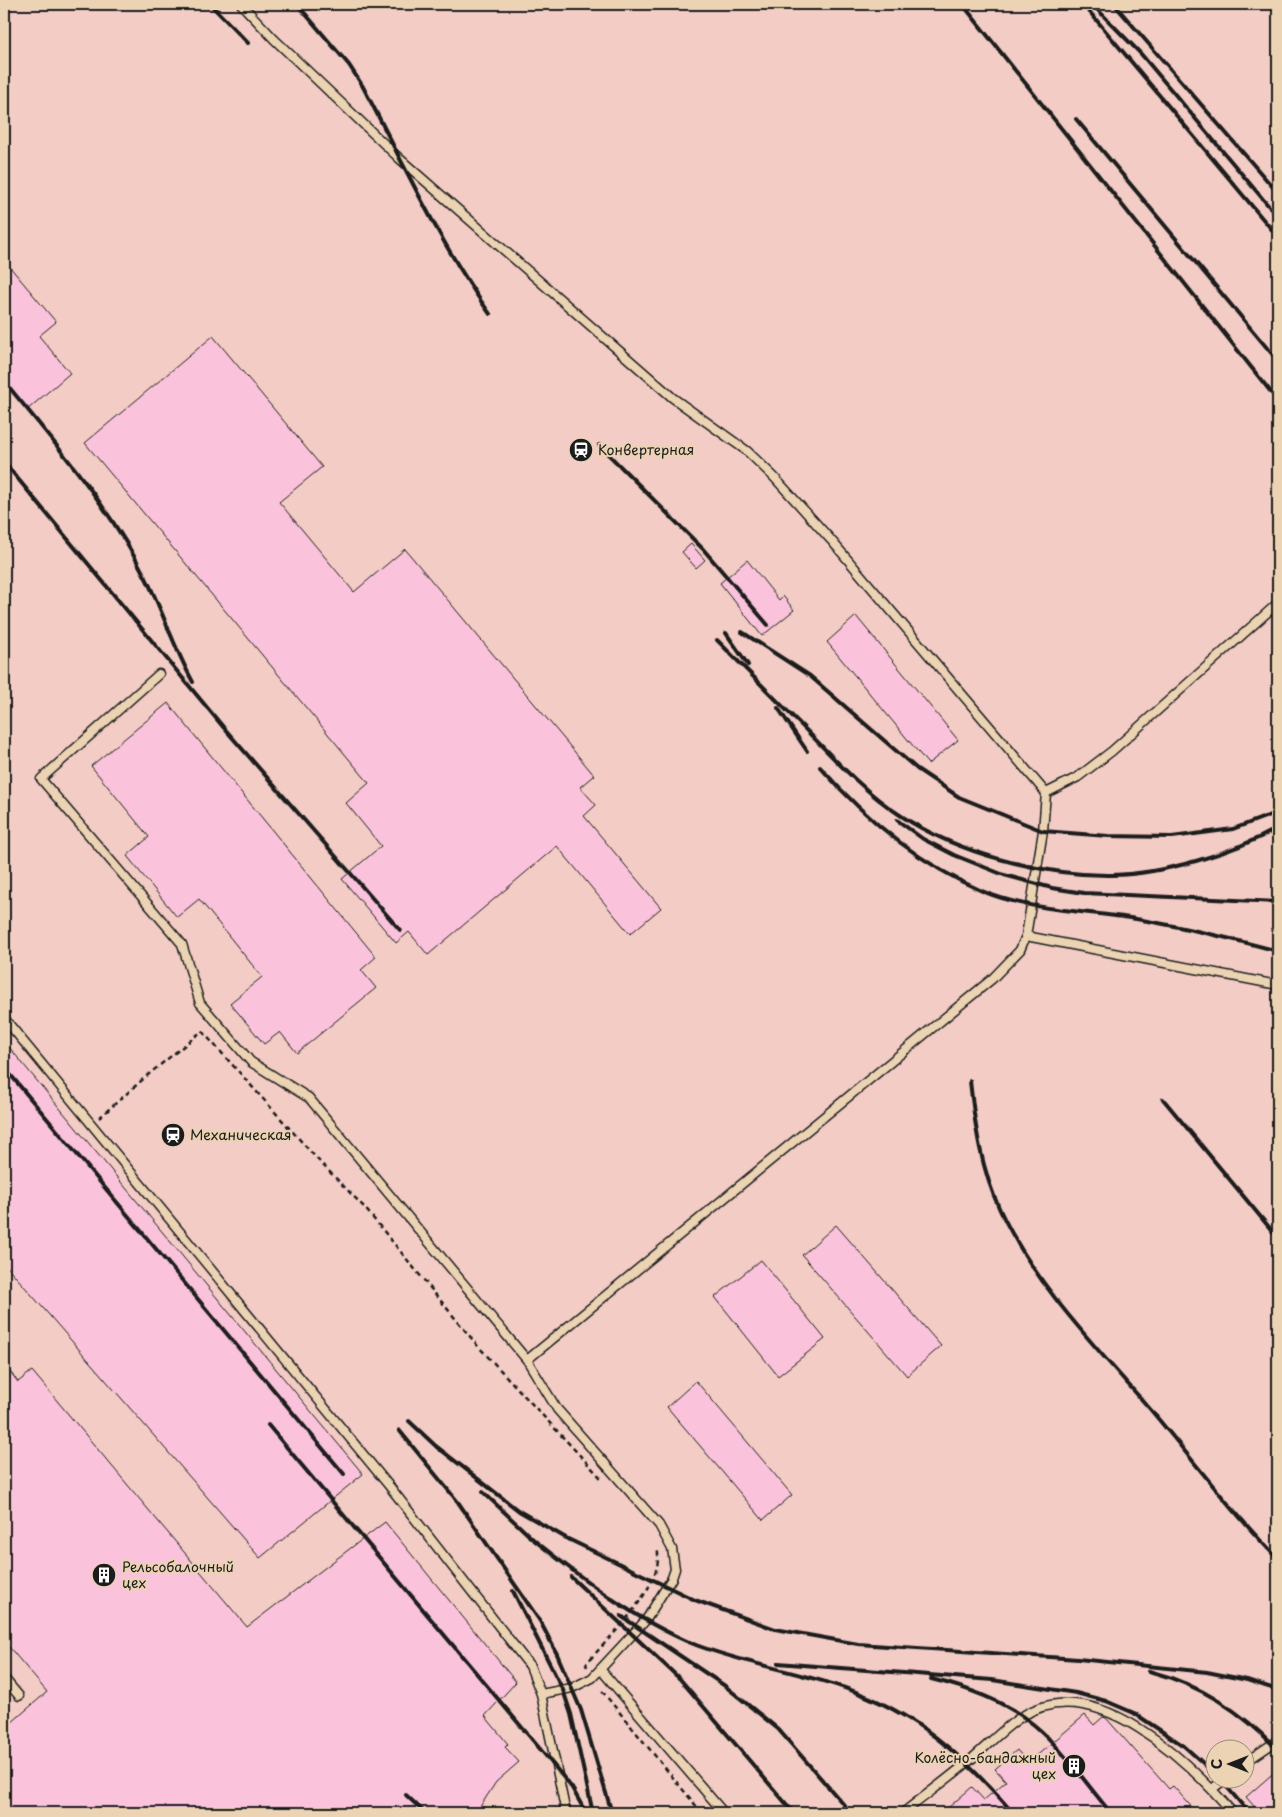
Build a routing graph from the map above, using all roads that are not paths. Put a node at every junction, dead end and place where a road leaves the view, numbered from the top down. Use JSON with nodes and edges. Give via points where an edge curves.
{"nodes":[{"id":1,"x":241,"y":4,"type":"edge"},
{"id":2,"x":1278,"y":603,"type":"edge"},
{"id":3,"x":159,"y":674,"type":"dead end"},
{"id":4,"x":1046,"y":793,"type":"junction"},
{"id":5,"x":1026,"y":936,"type":"junction"},
{"id":6,"x":1278,"y":984,"type":"edge"},
{"id":7,"x":4,"y":1018,"type":"edge"},
{"id":8,"x":527,"y":1360,"type":"junction"},
{"id":9,"x":601,"y":1670,"type":"junction"},
{"id":10,"x":4,"y":1678,"type":"edge"},
{"id":11,"x":541,"y":1694,"type":"junction"},
{"id":12,"x":19,"y":1696,"type":"dead end"},
{"id":13,"x":1278,"y":1740,"type":"edge"},
{"id":14,"x":1254,"y":1756,"type":"edge"},
{"id":15,"x":1204,"y":1782,"type":"edge"},
{"id":16,"x":1213,"y":1790,"type":"edge"},
{"id":17,"x":566,"y":1813,"type":"edge"},
{"id":18,"x":724,"y":1813,"type":"edge"},
{"id":19,"x":903,"y":1813,"type":"edge"},
{"id":20,"x":1233,"y":1813,"type":"edge"}],
"edges":[{"from":1,"to":4,"type":"lane","via":[[400,159],[673,398],[747,451],[774,477]]},
{"from":2,"to":4,"type":"lane","via":[[1112,751],[1078,777]]},
{"from":3,"to":8,"type":"lane","via":[[41,779],[182,944],[200,1003],[251,1062],[309,1098]]},
{"from":4,"to":5,"type":"lane"},
{"from":5,"to":6,"type":"lane"},
{"from":5,"to":8,"type":"lane","via":[[1020,950],[992,979]]},
{"from":7,"to":11,"type":"lane","via":[[390,1487],[520,1652],[530,1666]]},
{"from":8,"to":9,"type":"lane","via":[[557,1408],[659,1525],[672,1549],[675,1569],[667,1588],[646,1620]]},
{"from":9,"to":11,"type":"lane","via":[[572,1688]]},
{"from":9,"to":18,"type":"lane"},
{"from":10,"to":12,"type":"lane"},
{"from":11,"to":17,"type":"lane"},
{"from":13,"to":14,"type":"lane"},
{"from":15,"to":19,"type":"lane","via":[[1144,1731],[1096,1708],[1061,1704],[1046,1706],[1021,1717]]},
{"from":16,"to":20,"type":"lane"}]}
